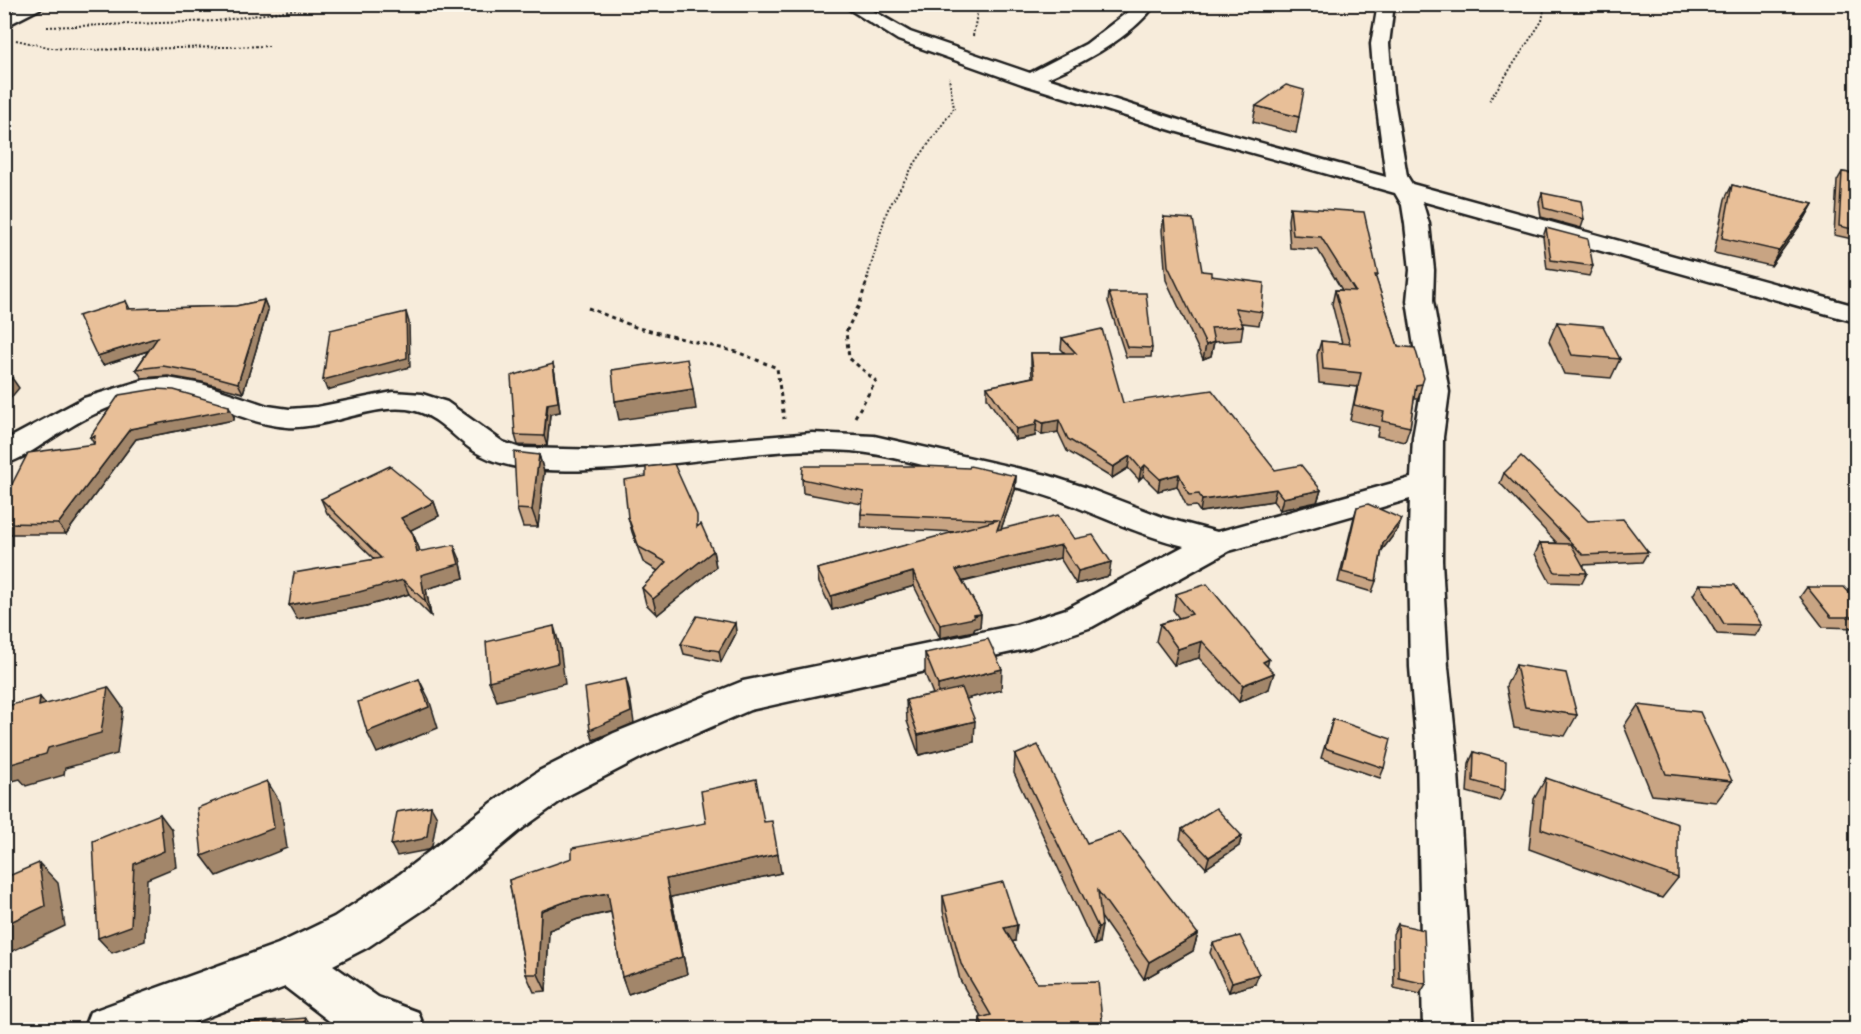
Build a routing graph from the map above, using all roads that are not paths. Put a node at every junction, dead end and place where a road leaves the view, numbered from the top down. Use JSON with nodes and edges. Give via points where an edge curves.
{"nodes":[{"id":1,"x":41,"y":4,"type":"edge"},
{"id":2,"x":849,"y":4,"type":"edge"},
{"id":3,"x":1148,"y":4,"type":"edge"},
{"id":4,"x":1386,"y":4,"type":"edge"},
{"id":5,"x":7,"y":30,"type":"edge"},
{"id":6,"x":1028,"y":80,"type":"junction"},
{"id":7,"x":1404,"y":189,"type":"junction"},
{"id":8,"x":1857,"y":314,"type":"edge"},
{"id":9,"x":4,"y":454,"type":"edge"},
{"id":10,"x":1426,"y":484,"type":"junction"},
{"id":11,"x":1217,"y":543,"type":"junction"},
{"id":12,"x":290,"y":962,"type":"junction"},
{"id":13,"x":108,"y":1029,"type":"edge"},
{"id":14,"x":400,"y":1029,"type":"edge"},
{"id":15,"x":1448,"y":1029,"type":"edge"}],
"edges":[{"from":1,"to":5,"type":"street"},
{"from":2,"to":6,"type":"street","via":[[904,36]]},
{"from":3,"to":6,"type":"street","via":[[1098,45]]},
{"from":4,"to":7,"type":"street","via":[[1380,44],[1384,93],[1393,163]]},
{"from":6,"to":7,"type":"street","via":[[1181,128]]},
{"from":7,"to":8,"type":"street"},
{"from":7,"to":10,"type":"street","via":[[1413,205],[1417,225],[1422,270],[1420,301],[1435,392]]},
{"from":9,"to":11,"type":"street","via":[[102,401],[155,386],[193,390],[281,417],[302,418],[410,401],[441,411],[492,452],[525,459],[622,459],[799,442],[841,442],[895,449],[1041,484],[1146,524]]},
{"from":10,"to":11,"type":"street"},
{"from":10,"to":15,"type":"street","via":[[1429,667],[1437,755]]},
{"from":11,"to":12,"type":"street","via":[[1079,618],[1017,638],[743,696],[628,745],[554,783],[416,889],[351,932]]},
{"from":12,"to":13,"type":"street"},
{"from":12,"to":14,"type":"street","via":[[362,1015]]}]}
